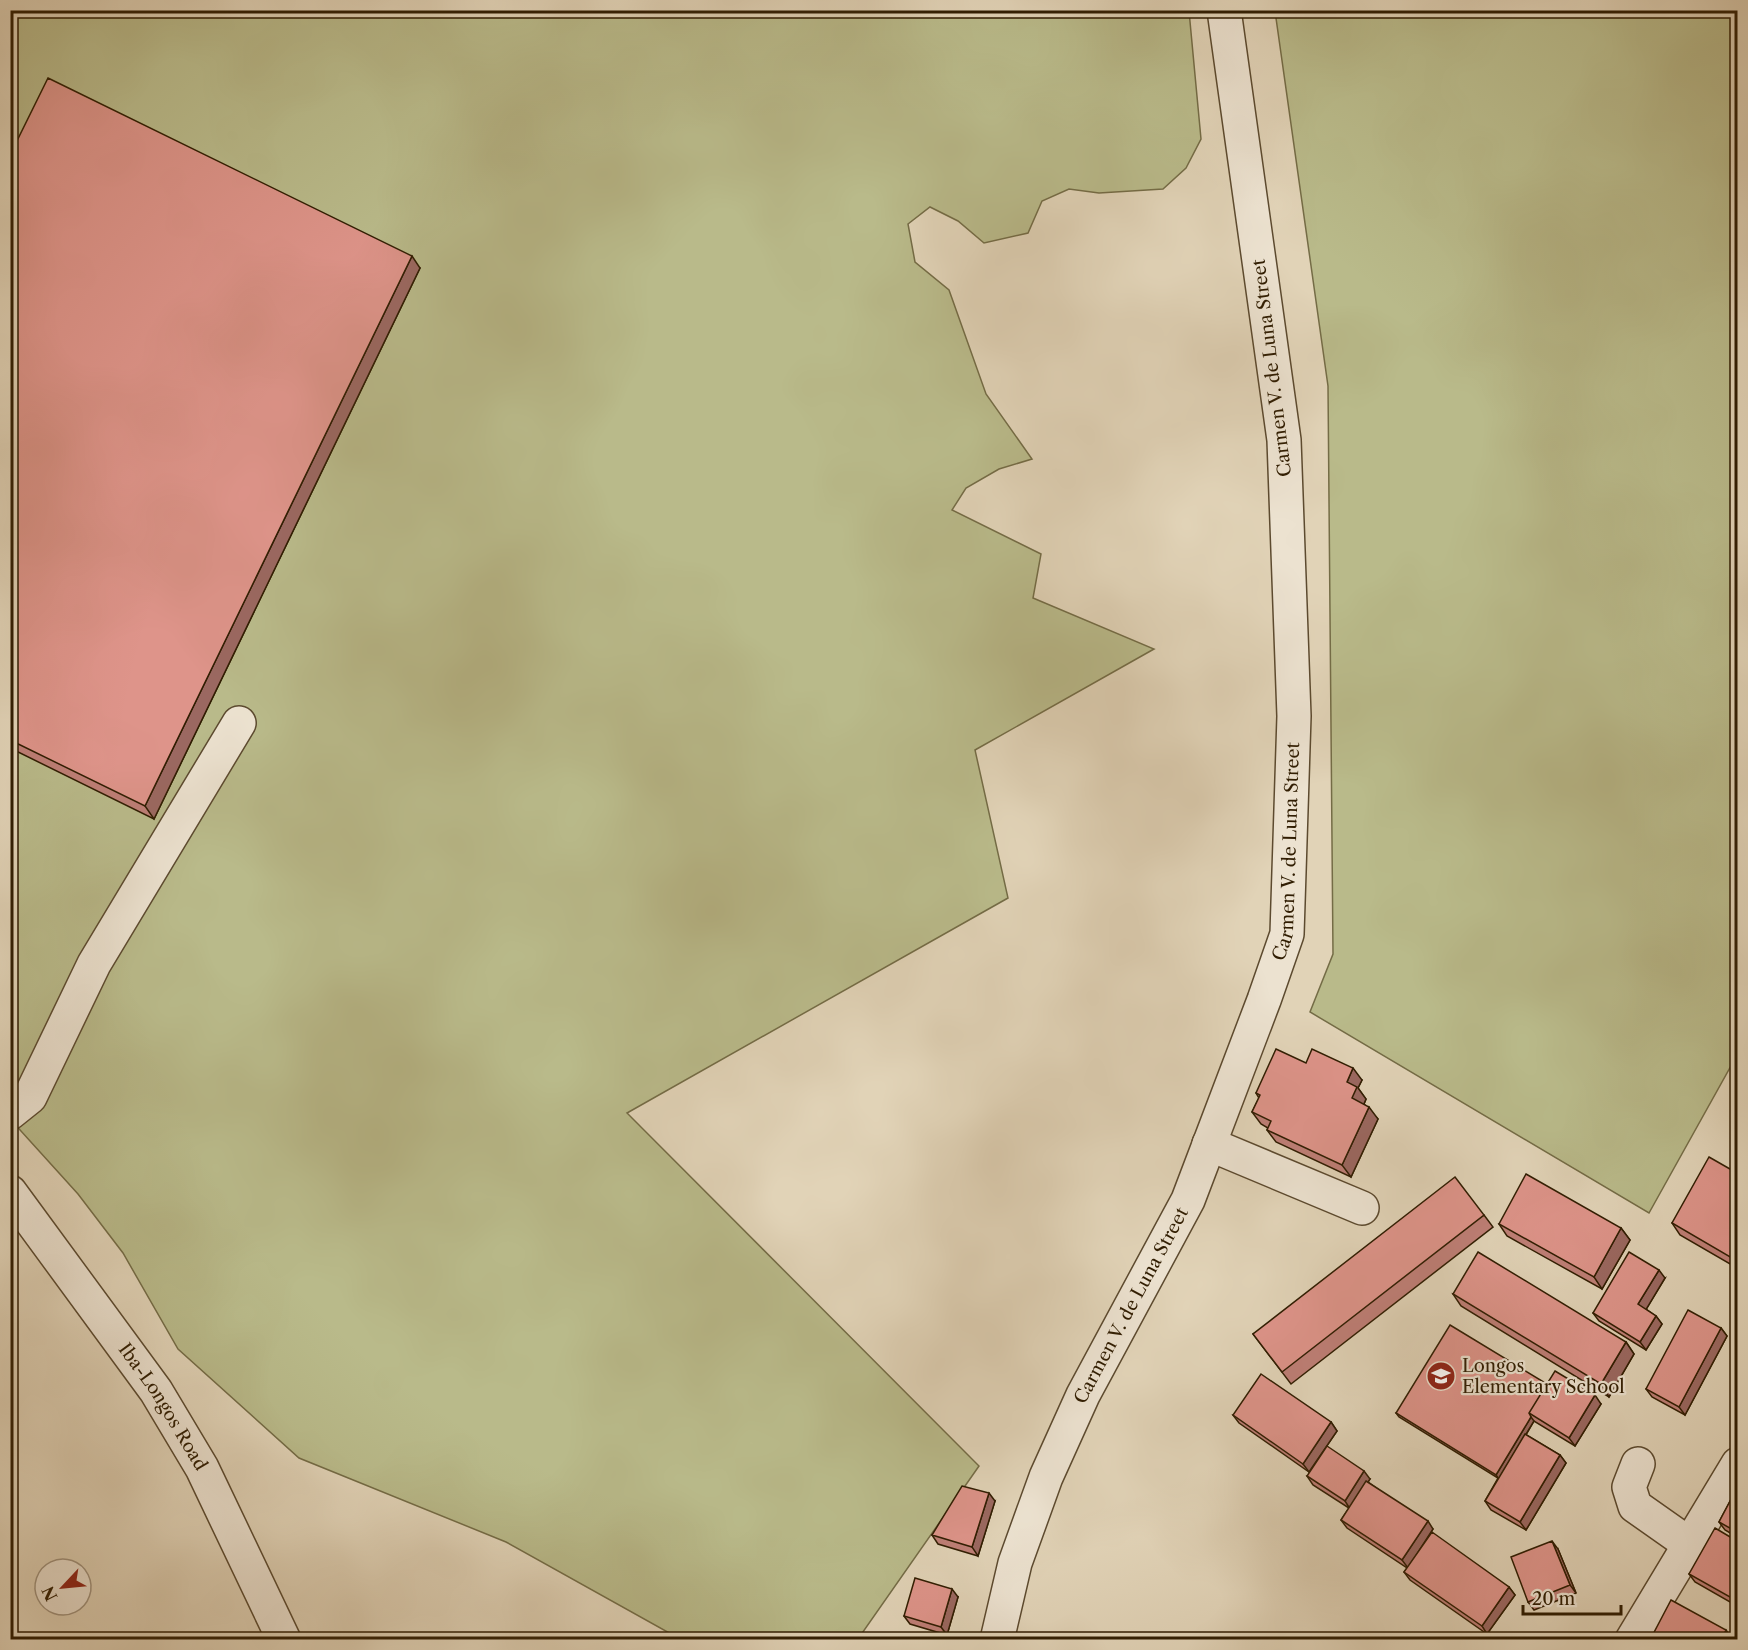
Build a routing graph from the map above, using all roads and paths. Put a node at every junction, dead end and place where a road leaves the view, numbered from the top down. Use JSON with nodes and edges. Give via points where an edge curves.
{"nodes":[{"id":1,"x":1224,"y":10,"type":"edge"},
{"id":2,"x":239,"y":723,"type":"dead end"},
{"id":3,"x":10,"y":1113,"type":"edge"},
{"id":4,"x":1209,"y":1144,"type":"junction"},
{"id":5,"x":10,"y":1192,"type":"edge"},
{"id":6,"x":1362,"y":1208,"type":"dead end"},
{"id":7,"x":1638,"y":1464,"type":"dead end"},
{"id":8,"x":1737,"y":1464,"type":"edge"},
{"id":9,"x":1689,"y":1544,"type":"junction"},
{"id":10,"x":284,"y":1640,"type":"edge"},
{"id":11,"x":997,"y":1640,"type":"edge"},
{"id":12,"x":1632,"y":1640,"type":"edge"}],
"edges":[{"from":1,"to":4,"type":"street","name":"Carmen V. de Luna Street","via":[[1284,440],[1294,716],[1287,934]]},
{"from":2,"to":3,"type":"street","via":[[94,964],[30,1097]]},
{"from":4,"to":6,"type":"street"},
{"from":4,"to":11,"type":"street","name":"Carmen V. de Luna Street","via":[[1188,1200],[1083,1395],[1046,1477],[1015,1563]]},
{"from":5,"to":10,"type":"street","name":"Iba-Longos Road","via":[[156,1391],[202,1468]]},
{"from":7,"to":9,"type":"street","via":[[1629,1487],[1635,1506]]},
{"from":8,"to":9,"type":"street"},
{"from":9,"to":12,"type":"street"}]}
